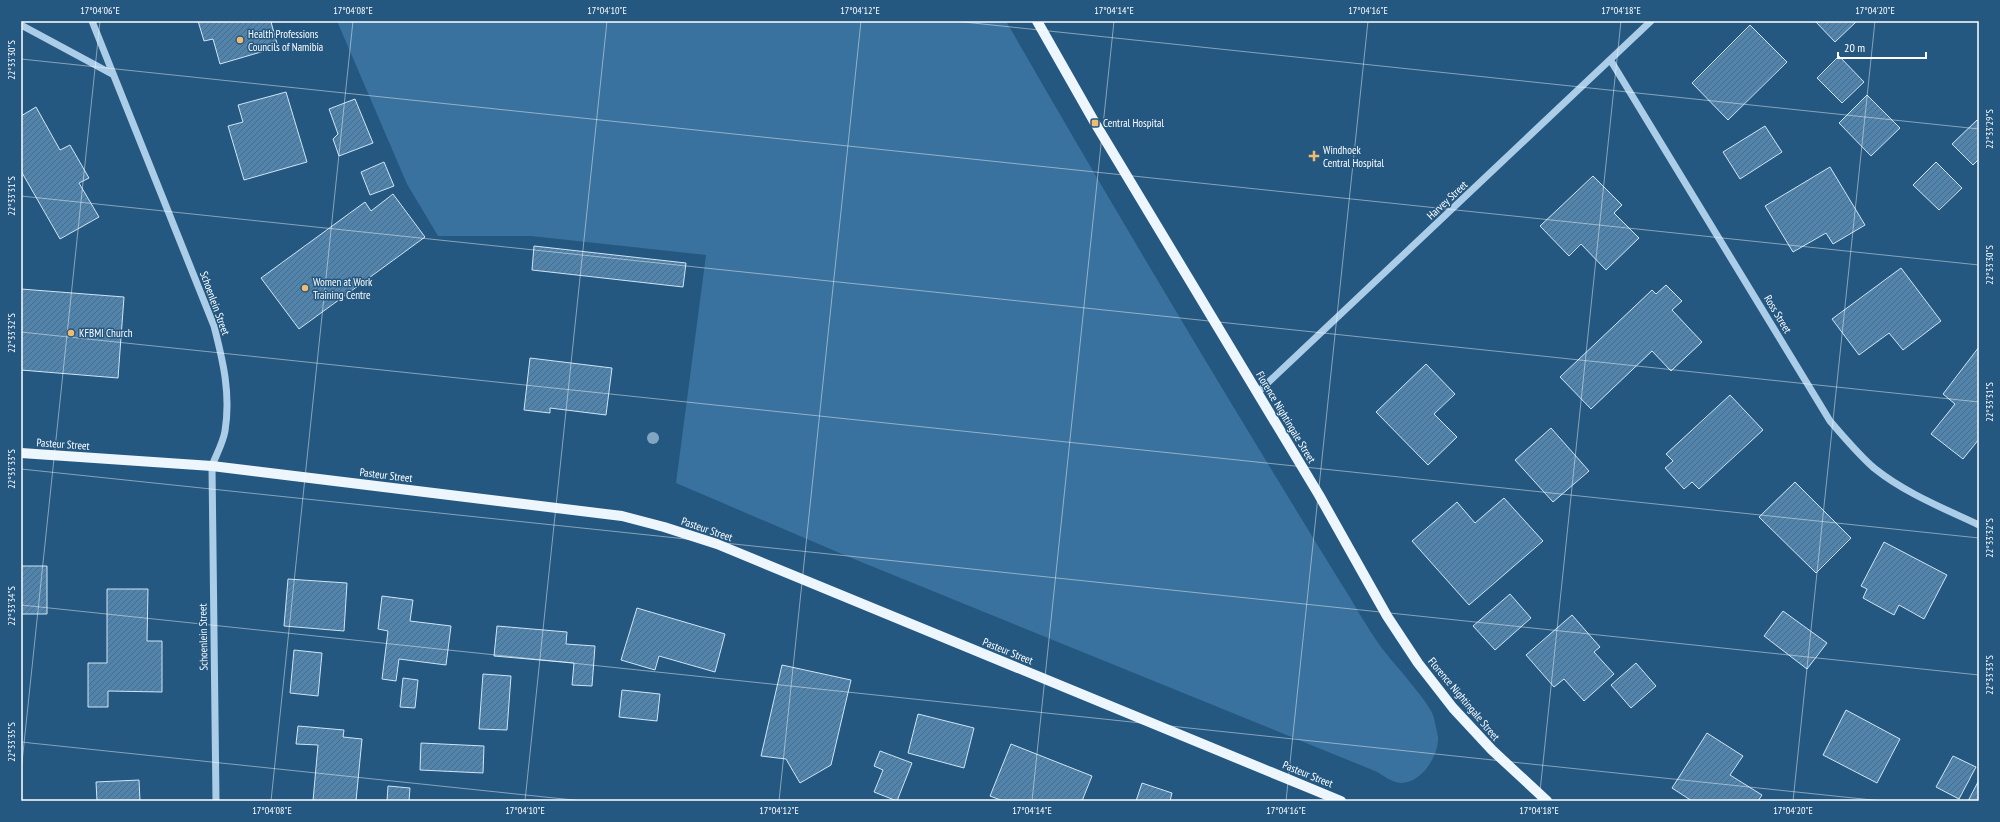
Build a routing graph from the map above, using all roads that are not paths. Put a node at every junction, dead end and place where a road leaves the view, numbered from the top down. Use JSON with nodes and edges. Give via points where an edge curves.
{"nodes":[{"id":1,"x":92,"y":21,"type":"edge"},
{"id":2,"x":1037,"y":21,"type":"edge"},
{"id":3,"x":1651,"y":21,"type":"edge"},
{"id":4,"x":21,"y":25,"type":"edge"},
{"id":5,"x":1611,"y":61,"type":"junction"},
{"id":6,"x":112,"y":74,"type":"junction"},
{"id":7,"x":1257,"y":393,"type":"junction"},
{"id":8,"x":21,"y":453,"type":"edge"},
{"id":9,"x":212,"y":466,"type":"junction"},
{"id":10,"x":1979,"y":525,"type":"edge"},
{"id":11,"x":216,"y":801,"type":"edge"},
{"id":12,"x":1341,"y":801,"type":"edge"},
{"id":13,"x":1547,"y":801,"type":"edge"}],
"edges":[{"from":1,"to":6,"type":"street","name":"Schoenlein Street"},
{"from":2,"to":7,"type":"main road","name":"Florence Nightingale Street"},
{"from":3,"to":5,"type":"street","name":"Harvey Street"},
{"from":4,"to":6,"type":"street"},
{"from":5,"to":7,"type":"street","name":"Harvey Street"},
{"from":5,"to":10,"type":"street","name":"Ross Street","via":[[1830,421],[1875,468],[1912,493]]},
{"from":6,"to":9,"type":"street","name":"Schoenlein Street","via":[[214,326],[225,372],[226,409],[224,432]]},
{"from":7,"to":13,"type":"main road","name":"Florence Nightingale Street","via":[[1319,495],[1387,616],[1418,663],[1453,708],[1492,750]]},
{"from":8,"to":9,"type":"main road","name":"Pasteur Street"},
{"from":9,"to":11,"type":"street","name":"Schoenlein Street"},
{"from":9,"to":12,"type":"main road","name":"Pasteur Street","via":[[622,516],[664,527],[718,544]]}]}
